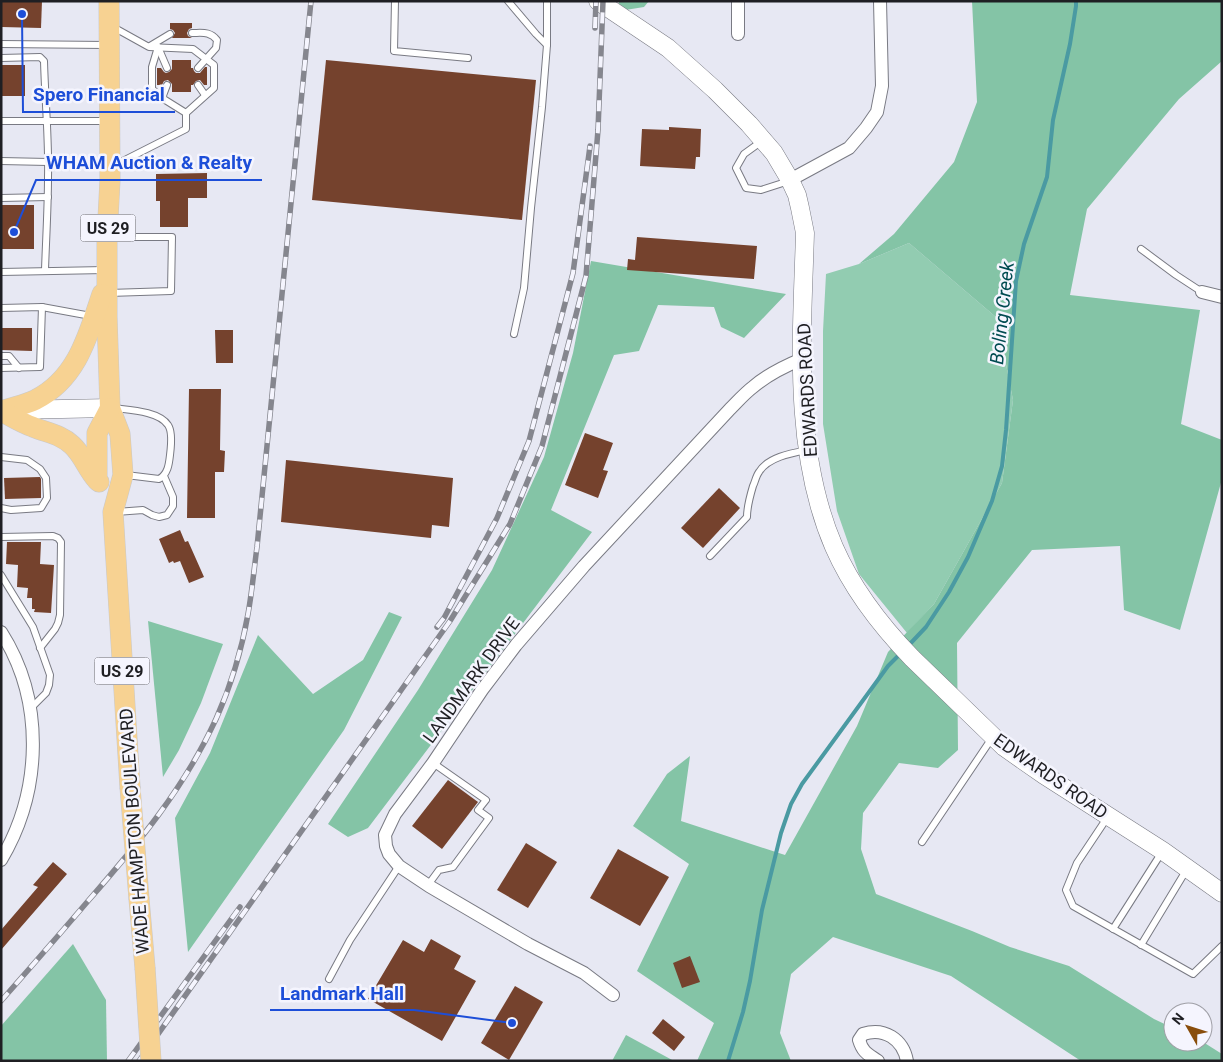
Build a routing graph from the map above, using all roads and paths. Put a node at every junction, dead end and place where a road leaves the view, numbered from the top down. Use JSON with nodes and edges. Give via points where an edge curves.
{"nodes":[{"id":1,"x":109,"y":1,"type":"edge"},
{"id":2,"x":395,"y":1,"type":"edge"},
{"id":3,"x":508,"y":1,"type":"edge"},
{"id":4,"x":547,"y":1,"type":"edge"},
{"id":5,"x":598,"y":1,"type":"edge"},
{"id":6,"x":732,"y":1,"type":"edge"},
{"id":7,"x":738,"y":1,"type":"edge"},
{"id":8,"x":880,"y":1,"type":"edge"},
{"id":9,"x":109,"y":25,"type":"junction"},
{"id":10,"x":192,"y":33,"type":"dead end"},
{"id":11,"x":170,"y":34,"type":"dead end"},
{"id":12,"x":738,"y":34,"type":"dead end"},
{"id":13,"x":1,"y":44,"type":"edge"},
{"id":14,"x":109,"y":45,"type":"junction"},
{"id":15,"x":547,"y":45,"type":"junction"},
{"id":16,"x":149,"y":47,"type":"junction"},
{"id":17,"x":158,"y":47,"type":"junction"},
{"id":18,"x":1,"y":58,"type":"edge"},
{"id":19,"x":468,"y":58,"type":"dead end"},
{"id":20,"x":206,"y":59,"type":"junction"},
{"id":21,"x":166,"y":68,"type":"dead end"},
{"id":22,"x":198,"y":68,"type":"dead end"},
{"id":23,"x":166,"y":85,"type":"dead end"},
{"id":24,"x":198,"y":85,"type":"dead end"},
{"id":25,"x":205,"y":95,"type":"junction"},
{"id":26,"x":162,"y":98,"type":"junction"},
{"id":27,"x":186,"y":113,"type":"junction"},
{"id":28,"x":1,"y":122,"type":"edge"},
{"id":29,"x":47,"y":122,"type":"junction"},
{"id":30,"x":110,"y":122,"type":"junction"},
{"id":31,"x":763,"y":140,"type":"junction"},
{"id":32,"x":1,"y":161,"type":"edge"},
{"id":33,"x":48,"y":162,"type":"junction"},
{"id":34,"x":110,"y":167,"type":"junction"},
{"id":35,"x":790,"y":180,"type":"junction"},
{"id":36,"x":48,"y":197,"type":"junction"},
{"id":37,"x":1,"y":198,"type":"edge"},
{"id":38,"x":108,"y":237,"type":"junction"},
{"id":39,"x":1141,"y":249,"type":"dead end"},
{"id":40,"x":45,"y":270,"type":"junction"},
{"id":41,"x":1,"y":272,"type":"edge"},
{"id":42,"x":108,"y":280,"type":"junction"},
{"id":43,"x":1202,"y":292,"type":"joint"},
{"id":44,"x":1222,"y":297,"type":"edge"},
{"id":45,"x":42,"y":307,"type":"junction"},
{"id":46,"x":1,"y":308,"type":"edge"},
{"id":47,"x":101,"y":317,"type":"junction"},
{"id":48,"x":514,"y":334,"type":"dead end"},
{"id":49,"x":1,"y":356,"type":"edge"},
{"id":50,"x":802,"y":358,"type":"junction"},
{"id":51,"x":1,"y":368,"type":"edge"},
{"id":52,"x":19,"y":368,"type":"junction"},
{"id":53,"x":110,"y":408,"type":"junction"},
{"id":54,"x":1,"y":411,"type":"edge"},
{"id":55,"x":809,"y":450,"type":"junction"},
{"id":56,"x":1,"y":458,"type":"edge"},
{"id":57,"x":123,"y":475,"type":"junction"},
{"id":58,"x":164,"y":476,"type":"junction"},
{"id":59,"x":98,"y":480,"type":"junction"},
{"id":60,"x":1,"y":508,"type":"edge"},
{"id":61,"x":113,"y":512,"type":"junction"},
{"id":62,"x":1,"y":537,"type":"edge"},
{"id":63,"x":710,"y":556,"type":"dead end"},
{"id":64,"x":1,"y":575,"type":"edge"},
{"id":65,"x":1,"y":632,"type":"edge"},
{"id":66,"x":40,"y":648,"type":"junction"},
{"id":67,"x":30,"y":708,"type":"junction"},
{"id":68,"x":992,"y":737,"type":"junction"},
{"id":69,"x":433,"y":763,"type":"junction"},
{"id":70,"x":1108,"y":816,"type":"junction"},
{"id":71,"x":922,"y":842,"type":"dead end"},
{"id":72,"x":1162,"y":851,"type":"junction"},
{"id":73,"x":1,"y":860,"type":"edge"},
{"id":74,"x":399,"y":866,"type":"junction"},
{"id":75,"x":1187,"y":868,"type":"junction"},
{"id":76,"x":428,"y":885,"type":"junction"},
{"id":77,"x":1222,"y":893,"type":"edge"},
{"id":78,"x":1113,"y":929,"type":"junction"},
{"id":79,"x":1141,"y":945,"type":"junction"},
{"id":80,"x":1222,"y":946,"type":"edge"},
{"id":81,"x":328,"y":979,"type":"dead end"},
{"id":82,"x":614,"y":995,"type":"dead end"},
{"id":83,"x":151,"y":1061,"type":"edge"},
{"id":84,"x":878,"y":1061,"type":"edge"},
{"id":85,"x":907,"y":1061,"type":"edge"}],
"edges":[{"from":1,"to":9,"type":"main road","number":"US 29"},
{"from":2,"to":19,"type":"lane","via":[[394,51]]},
{"from":3,"to":15,"type":"lane"},
{"from":4,"to":15,"type":"lane"},
{"from":5,"to":31,"type":"main road","name":"EDWARDS ROAD","via":[[668,48],[715,90]]},
{"from":6,"to":7,"type":"lane"},
{"from":7,"to":12,"type":"street"},
{"from":8,"to":35,"type":"street","via":[[882,86],[877,112],[849,148]]},
{"from":9,"to":14,"type":"main road","number":"US 29"},
{"from":9,"to":16,"type":"lane"},
{"from":10,"to":20,"type":"lane","via":[[207,33],[217,40],[216,48]]},
{"from":11,"to":16,"type":"lane"},
{"from":13,"to":14,"type":"lane"},
{"from":14,"to":30,"type":"main road","number":"US 29"},
{"from":15,"to":48,"type":"lane","via":[[524,288]]},
{"from":16,"to":17,"type":"lane"},
{"from":17,"to":20,"type":"lane","via":[[193,48]]},
{"from":17,"to":21,"type":"lane"},
{"from":17,"to":26,"type":"lane","via":[[152,67],[152,89]]},
{"from":18,"to":29,"type":"lane","via":[[40,57],[44,61]]},
{"from":20,"to":22,"type":"lane"},
{"from":20,"to":25,"type":"lane","via":[[214,66],[214,88]]},
{"from":23,"to":26,"type":"lane"},
{"from":24,"to":25,"type":"lane"},
{"from":25,"to":27,"type":"lane"},
{"from":26,"to":27,"type":"lane"},
{"from":27,"to":34,"type":"lane","via":[[186,129]]},
{"from":28,"to":29,"type":"lane"},
{"from":29,"to":30,"type":"lane"},
{"from":29,"to":33,"type":"lane"},
{"from":30,"to":34,"type":"main road","number":"US 29"},
{"from":31,"to":35,"type":"main road","name":"EDWARDS ROAD"},
{"from":31,"to":35,"type":"lane","via":[[744,154],[736,168],[746,188],[761,190]]},
{"from":32,"to":33,"type":"lane"},
{"from":33,"to":36,"type":"lane"},
{"from":34,"to":38,"type":"main road","number":"US 29"},
{"from":35,"to":50,"type":"main road","name":"EDWARDS ROAD","via":[[797,195],[805,233]]},
{"from":36,"to":37,"type":"lane"},
{"from":36,"to":40,"type":"lane"},
{"from":38,"to":42,"type":"main road","number":"US 29"},
{"from":38,"to":42,"type":"lane","via":[[172,236],[170,291]]},
{"from":39,"to":43,"type":"lane"},
{"from":40,"to":41,"type":"lane"},
{"from":40,"to":42,"type":"lane"},
{"from":42,"to":47,"type":"main road"},
{"from":43,"to":44,"type":"street"},
{"from":45,"to":46,"type":"lane"},
{"from":45,"to":47,"type":"lane"},
{"from":45,"to":52,"type":"lane","via":[[40,367]]},
{"from":47,"to":53,"type":"main road","name":"WADE HAMPTON BOULEVARD","number":"US 29"},
{"from":47,"to":54,"type":"main road","via":[[68,373],[56,386],[34,400]]},
{"from":49,"to":52,"type":"lane","via":[[9,356]]},
{"from":50,"to":55,"type":"main road","name":"EDWARDS ROAD"},
{"from":50,"to":69,"type":"street","name":"LANDMARK DRIVE","via":[[751,388],[584,566],[516,645]]},
{"from":51,"to":52,"type":"lane"},
{"from":53,"to":54,"type":"main road"},
{"from":53,"to":57,"type":"main road","name":"WADE HAMPTON BOULEVARD","number":"US 29","via":[[120,434]]},
{"from":53,"to":58,"type":"lane","via":[[154,414],[168,424],[170,456]]},
{"from":53,"to":59,"type":"main road","name":"WADE HAMPTON BOULEVARD","number":"US 29","via":[[97,433]]},
{"from":54,"to":59,"type":"main road","via":[[66,440]]},
{"from":55,"to":63,"type":"lane","via":[[787,454],[767,463],[758,472],[747,517]]},
{"from":55,"to":68,"type":"main road","name":"EDWARDS ROAD","via":[[825,523],[856,588],[906,652]]},
{"from":56,"to":60,"type":"lane","via":[[26,460],[40,469],[46,478],[47,498],[41,508]]},
{"from":57,"to":58,"type":"lane","via":[[160,479]]},
{"from":57,"to":61,"type":"main road","name":"WADE HAMPTON BOULEVARD","number":"US 29"},
{"from":58,"to":61,"type":"lane","via":[[174,497],[173,506],[166,515],[159,517],[143,510]]},
{"from":59,"to":61,"type":"main road","name":"WADE HAMPTON BOULEVARD","number":"US 29"},
{"from":61,"to":83,"type":"main road","name":"WADE HAMPTON BOULEVARD","number":"US 29","bridge":true},
{"from":62,"to":66,"type":"lane","via":[[53,536],[61,542],[60,615]]},
{"from":64,"to":66,"type":"lane","via":[[33,627]]},
{"from":65,"to":67,"type":"street","via":[[23,678]]},
{"from":66,"to":67,"type":"lane","via":[[50,675],[50,685]]},
{"from":67,"to":73,"type":"street","via":[[33,756],[30,784],[21,817]]},
{"from":68,"to":70,"type":"main road","name":"EDWARDS ROAD"},
{"from":68,"to":71,"type":"lane"},
{"from":69,"to":74,"type":"street","name":"LANDMARK DRIVE","via":[[395,814],[385,835],[389,854]]},
{"from":69,"to":76,"type":"lane","via":[[486,800],[478,810],[489,818],[453,868],[439,870]]},
{"from":70,"to":72,"type":"main road","name":"EDWARDS ROAD"},
{"from":70,"to":78,"type":"lane","via":[[1077,862],[1066,890],[1074,906]]},
{"from":72,"to":75,"type":"main road","name":"EDWARDS ROAD"},
{"from":72,"to":78,"type":"lane"},
{"from":74,"to":76,"type":"street","name":"LANDMARK DRIVE"},
{"from":74,"to":81,"type":"lane"},
{"from":75,"to":77,"type":"main road","name":"EDWARDS ROAD"},
{"from":75,"to":79,"type":"lane"},
{"from":76,"to":82,"type":"street","name":"LANDMARK DRIVE","via":[[584,973]]},
{"from":78,"to":79,"type":"lane"},
{"from":79,"to":80,"type":"lane","via":[[1193,974]]},
{"from":84,"to":85,"type":"street","via":[[862,1048],[860,1040],[863,1034],[880,1031],[894,1038],[902,1047]]}]}
